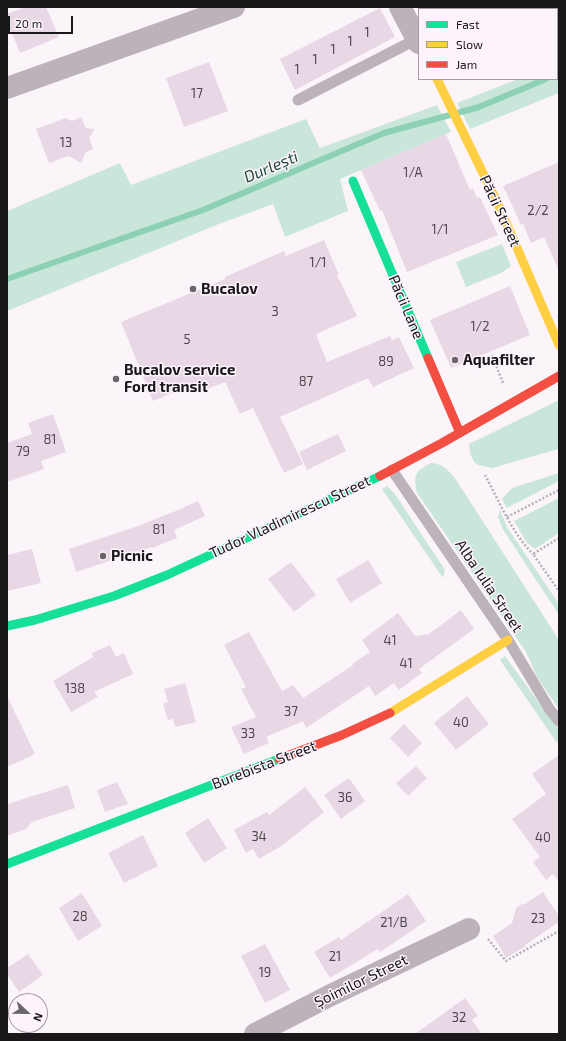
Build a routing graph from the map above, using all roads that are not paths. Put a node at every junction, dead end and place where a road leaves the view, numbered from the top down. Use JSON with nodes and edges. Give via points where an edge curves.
{"nodes":[{"id":1,"x":234,"y":7,"type":"edge"},
{"id":2,"x":400,"y":7,"type":"edge"},
{"id":3,"x":418,"y":41,"type":"edge"},
{"id":4,"x":437,"y":80,"type":"edge"},
{"id":5,"x":7,"y":88,"type":"edge"},
{"id":6,"x":298,"y":100,"type":"dead end"},
{"id":7,"x":353,"y":181,"type":"dead end"},
{"id":8,"x":559,"y":345,"type":"edge"},
{"id":9,"x":559,"y":376,"type":"edge"},
{"id":10,"x":460,"y":433,"type":"junction"},
{"id":11,"x":392,"y":470,"type":"junction"},
{"id":12,"x":7,"y":626,"type":"edge"},
{"id":13,"x":508,"y":640,"type":"junction"},
{"id":14,"x":559,"y":721,"type":"edge"},
{"id":15,"x":7,"y":864,"type":"edge"},
{"id":16,"x":469,"y":929,"type":"road end"},
{"id":17,"x":255,"y":1034,"type":"edge"}],
"edges":[{"from":1,"to":5,"type":"street"},
{"from":2,"to":3,"type":"street"},
{"from":3,"to":6,"type":"lane"},
{"from":4,"to":8,"type":"street","name":"Păcii Street","via":[[498,204]]},
{"from":7,"to":10,"type":"street","name":"Păcii Lane"},
{"from":9,"to":10,"type":"street","name":"Tudor Vladimirescu Street"},
{"from":10,"to":11,"type":"street","name":"Tudor Vladimirescu Street"},
{"from":11,"to":12,"type":"street","name":"Tudor Vladimirescu Street","via":[[167,575],[114,596]]},
{"from":11,"to":13,"type":"lane","name":"Alba Iulia Street"},
{"from":13,"to":14,"type":"lane","name":"Alba Iulia Street"},
{"from":13,"to":15,"type":"street","name":"Burebista Street","via":[[388,715]]},
{"from":16,"to":17,"type":"street","name":"Șoimilor Street"}]}
